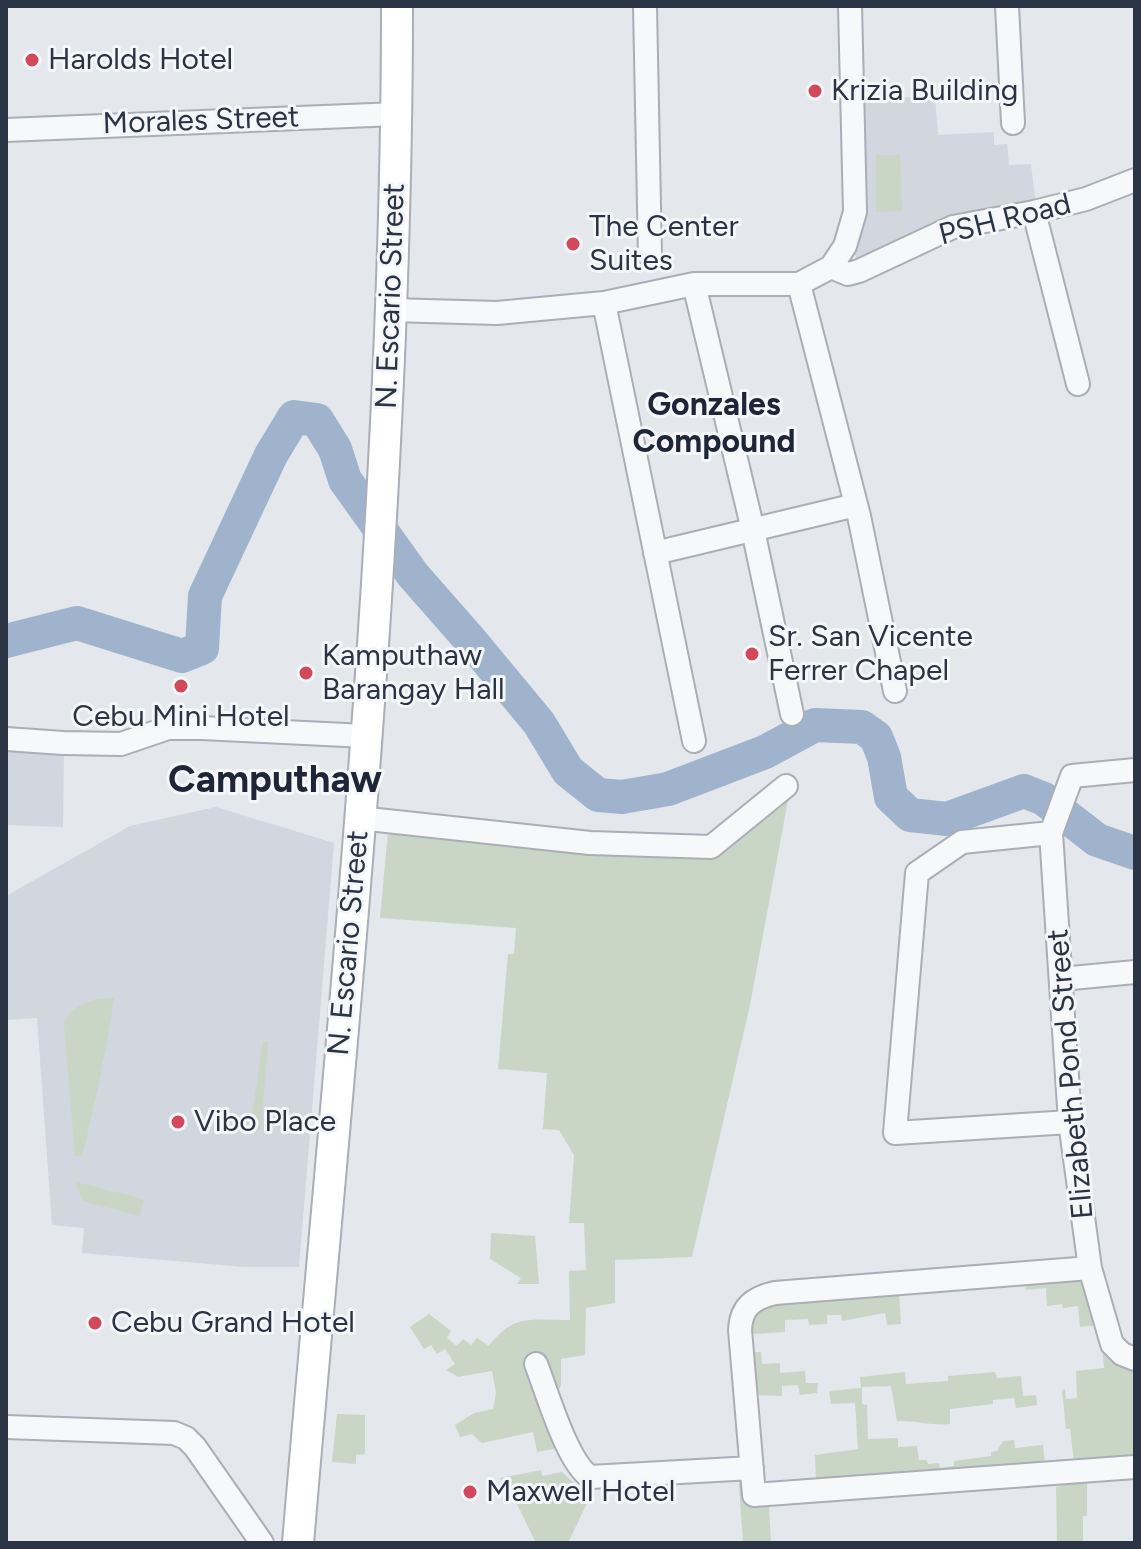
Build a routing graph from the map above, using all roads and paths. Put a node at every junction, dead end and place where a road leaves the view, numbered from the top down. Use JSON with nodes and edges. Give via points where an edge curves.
{"nodes":[{"id":1,"x":397,"y":6,"type":"edge"},
{"id":2,"x":645,"y":6,"type":"edge"},
{"id":3,"x":850,"y":6,"type":"edge"},
{"id":4,"x":1007,"y":6,"type":"edge"},
{"id":5,"x":397,"y":114,"type":"junction"},
{"id":6,"x":1013,"y":123,"type":"dead end"},
{"id":7,"x":6,"y":130,"type":"edge"},
{"id":8,"x":1135,"y":180,"type":"edge"},
{"id":9,"x":1034,"y":212,"type":"junction"},
{"id":10,"x":650,"y":256,"type":"dead end"},
{"id":11,"x":831,"y":267,"type":"junction"},
{"id":12,"x":694,"y":284,"type":"junction"},
{"id":13,"x":799,"y":284,"type":"junction"},
{"id":14,"x":604,"y":303,"type":"junction"},
{"id":15,"x":391,"y":310,"type":"junction"},
{"id":16,"x":1078,"y":384,"type":"dead end"},
{"id":17,"x":856,"y":505,"type":"junction"},
{"id":18,"x":753,"y":530,"type":"junction"},
{"id":19,"x":655,"y":553,"type":"junction"},
{"id":20,"x":895,"y":691,"type":"dead end"},
{"id":21,"x":792,"y":714,"type":"dead end"},
{"id":22,"x":366,"y":736,"type":"junction"},
{"id":23,"x":6,"y":739,"type":"edge"},
{"id":24,"x":694,"y":741,"type":"dead end"},
{"id":25,"x":1135,"y":770,"type":"edge"},
{"id":26,"x":786,"y":786,"type":"dead end"},
{"id":27,"x":359,"y":818,"type":"junction"},
{"id":28,"x":1053,"y":829,"type":"junction"},
{"id":29,"x":1135,"y":972,"type":"edge"},
{"id":30,"x":1061,"y":979,"type":"junction"},
{"id":31,"x":1070,"y":1122,"type":"junction"},
{"id":32,"x":1090,"y":1268,"type":"junction"},
{"id":33,"x":1135,"y":1359,"type":"edge"},
{"id":34,"x":536,"y":1364,"type":"dead end"},
{"id":35,"x":6,"y":1427,"type":"edge"},
{"id":36,"x":1135,"y":1467,"type":"edge"},
{"id":37,"x":752,"y":1468,"type":"junction"},
{"id":38,"x":262,"y":1543,"type":"edge"},
{"id":39,"x":298,"y":1543,"type":"edge"}],
"edges":[{"from":1,"to":5,"type":"main road","name":"N. Escario Street"},
{"from":2,"to":10,"type":"street"},
{"from":3,"to":11,"type":"street","via":[[855,212],[845,246]]},
{"from":4,"to":6,"type":"street"},
{"from":5,"to":7,"type":"street","name":"Morales Street"},
{"from":5,"to":15,"type":"main road","name":"N. Escario Street"},
{"from":8,"to":9,"type":"street","name":"PSH Road"},
{"from":9,"to":11,"type":"street","name":"PSH Road","via":[[953,227],[848,274]]},
{"from":9,"to":16,"type":"street"},
{"from":11,"to":13,"type":"street"},
{"from":12,"to":13,"type":"street"},
{"from":12,"to":14,"type":"street"},
{"from":12,"to":18,"type":"street"},
{"from":13,"to":17,"type":"street"},
{"from":14,"to":15,"type":"street","via":[[497,313]]},
{"from":14,"to":19,"type":"street"},
{"from":15,"to":22,"type":"main road","name":"N. Escario Street","via":[[380,568]]},
{"from":17,"to":18,"type":"street"},
{"from":17,"to":20,"type":"street"},
{"from":18,"to":19,"type":"street"},
{"from":18,"to":21,"type":"street"},
{"from":19,"to":24,"type":"street"},
{"from":22,"to":23,"type":"street","via":[[168,728],[121,744]]},
{"from":22,"to":27,"type":"main road","name":"N. Escario Street"},
{"from":25,"to":28,"type":"street","name":"Elizabeth Pond Street","via":[[1069,786]]},
{"from":26,"to":27,"type":"street","via":[[711,847],[590,843]]},
{"from":27,"to":39,"type":"main road","name":"N. Escario Street"},
{"from":28,"to":30,"type":"street","name":"Elizabeth Pond Street"},
{"from":28,"to":31,"type":"street","via":[[962,842],[917,873],[895,1133]]},
{"from":29,"to":30,"type":"street"},
{"from":30,"to":31,"type":"street","name":"Elizabeth Pond Street"},
{"from":31,"to":32,"type":"street","name":"Elizabeth Pond Street"},
{"from":32,"to":33,"type":"street","name":"Elizabeth Pond Street","via":[[1112,1344]]},
{"from":32,"to":37,"type":"street","via":[[757,1298],[740,1317]]},
{"from":34,"to":37,"type":"street","via":[[572,1456],[590,1477]]},
{"from":35,"to":38,"type":"street","via":[[174,1433],[186,1438]]},
{"from":36,"to":37,"type":"street","via":[[754,1495]]}]}
